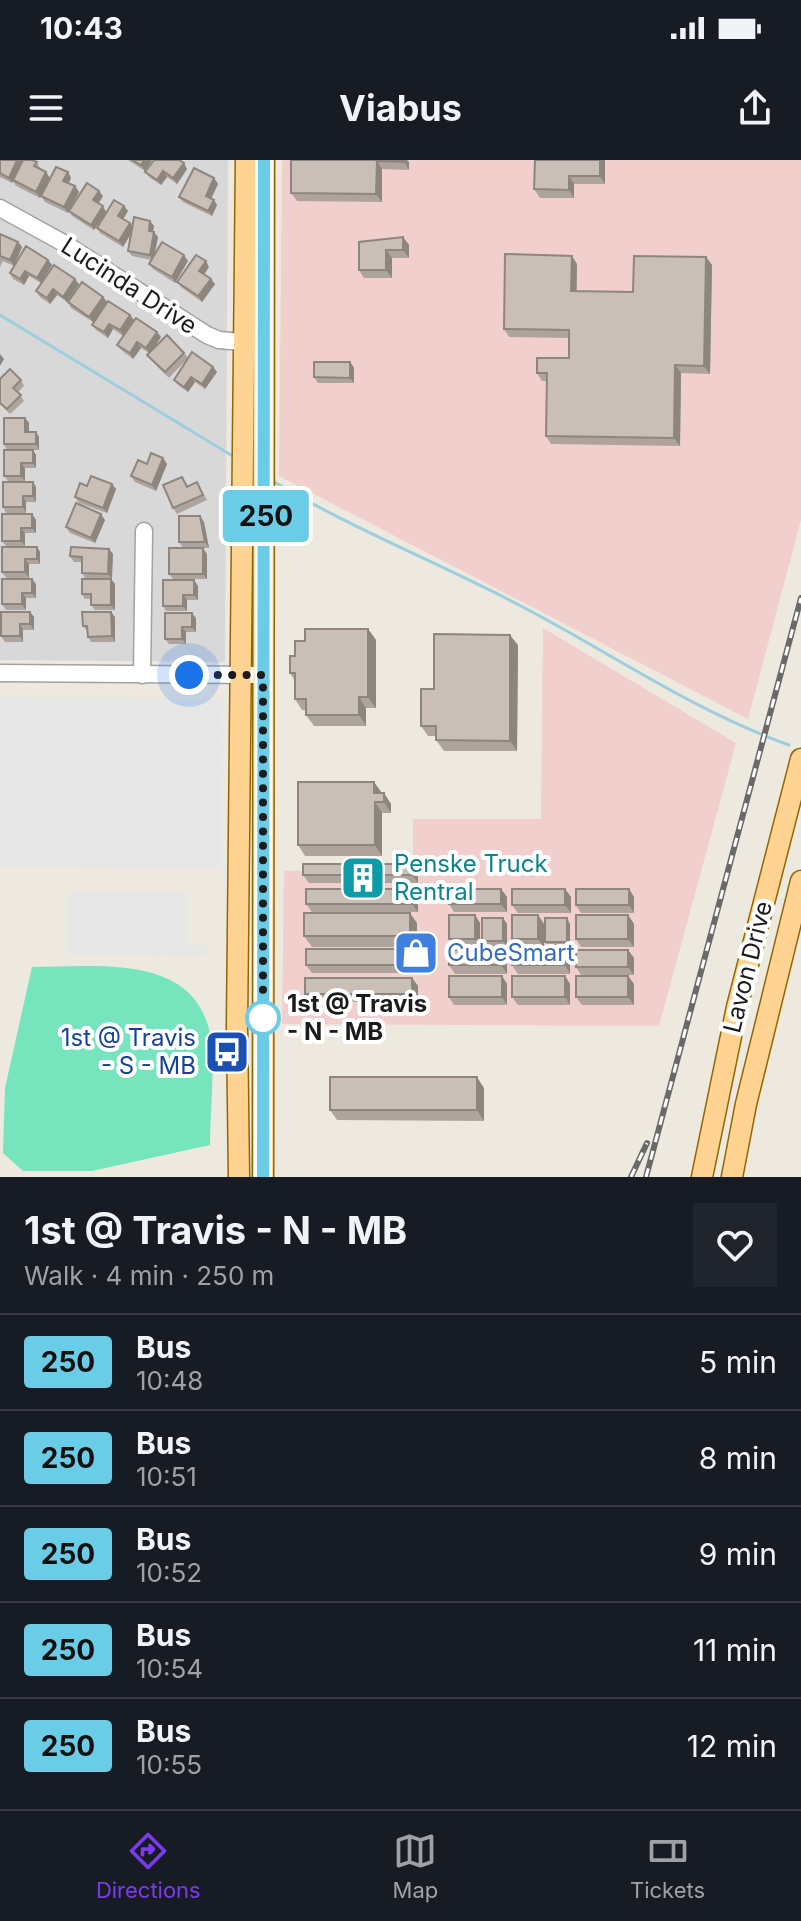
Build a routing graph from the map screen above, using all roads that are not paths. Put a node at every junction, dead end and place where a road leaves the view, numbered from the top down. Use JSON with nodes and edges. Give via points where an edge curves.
{"nodes":[{"id":1,"x":246,"y":160,"type":"edge"},
{"id":2,"x":264,"y":160,"type":"edge"},
{"id":3,"x":0,"y":208,"type":"edge"},
{"id":4,"x":254,"y":343,"type":"junction"},
{"id":5,"x":243,"y":483,"type":"junction"},
{"id":6,"x":144,"y":531,"type":"dead end"},
{"id":7,"x":264,"y":580,"type":"junction"},
{"id":8,"x":0,"y":673,"type":"edge"},
{"id":9,"x":142,"y":675,"type":"junction"},
{"id":10,"x":242,"y":675,"type":"junction"},
{"id":11,"x":263,"y":675,"type":"junction"},
{"id":12,"x":801,"y":759,"type":"edge"},
{"id":13,"x":801,"y":881,"type":"edge"},
{"id":14,"x":745,"y":976,"type":"junction"},
{"id":15,"x":776,"y":980,"type":"junction"},
{"id":16,"x":237,"y":1046,"type":"junction"},
{"id":17,"x":263,"y":1046,"type":"junction"},
{"id":18,"x":719,"y":1093,"type":"junction"},
{"id":19,"x":239,"y":1177,"type":"edge"},
{"id":20,"x":263,"y":1177,"type":"edge"},
{"id":21,"x":702,"y":1177,"type":"edge"},
{"id":22,"x":715,"y":1177,"type":"edge"},
{"id":23,"x":732,"y":1177,"type":"edge"}],
"edges":[{"from":1,"to":4,"type":"main road"},
{"from":2,"to":4,"type":"main road"},
{"from":3,"to":4,"type":"street","name":"Lucinda Drive","via":[[207,335]]},
{"from":4,"to":5,"type":"main road"},
{"from":4,"to":7,"type":"main road","via":[[266,448]]},
{"from":5,"to":7,"type":"main road","via":[[256,570]]},
{"from":5,"to":10,"type":"main road"},
{"from":6,"to":9,"type":"street"},
{"from":7,"to":11,"type":"main road"},
{"from":8,"to":9,"type":"street"},
{"from":9,"to":10,"type":"street"},
{"from":10,"to":11,"type":"street"},
{"from":10,"to":16,"type":"main road"},
{"from":11,"to":17,"type":"main road"},
{"from":12,"to":14,"type":"main road","name":"Lavon Drive"},
{"from":13,"to":15,"type":"main road","name":"Lavon Drive"},
{"from":14,"to":15,"type":"main road"},
{"from":14,"to":18,"type":"main road","name":"Lavon Drive"},
{"from":15,"to":23,"type":"main road","name":"Lavon Drive"},
{"from":16,"to":17,"type":"main road"},
{"from":16,"to":19,"type":"main road"},
{"from":17,"to":20,"type":"main road"},
{"from":18,"to":21,"type":"main road","name":"Lavon Drive"},
{"from":18,"to":22,"type":"main road"}]}
